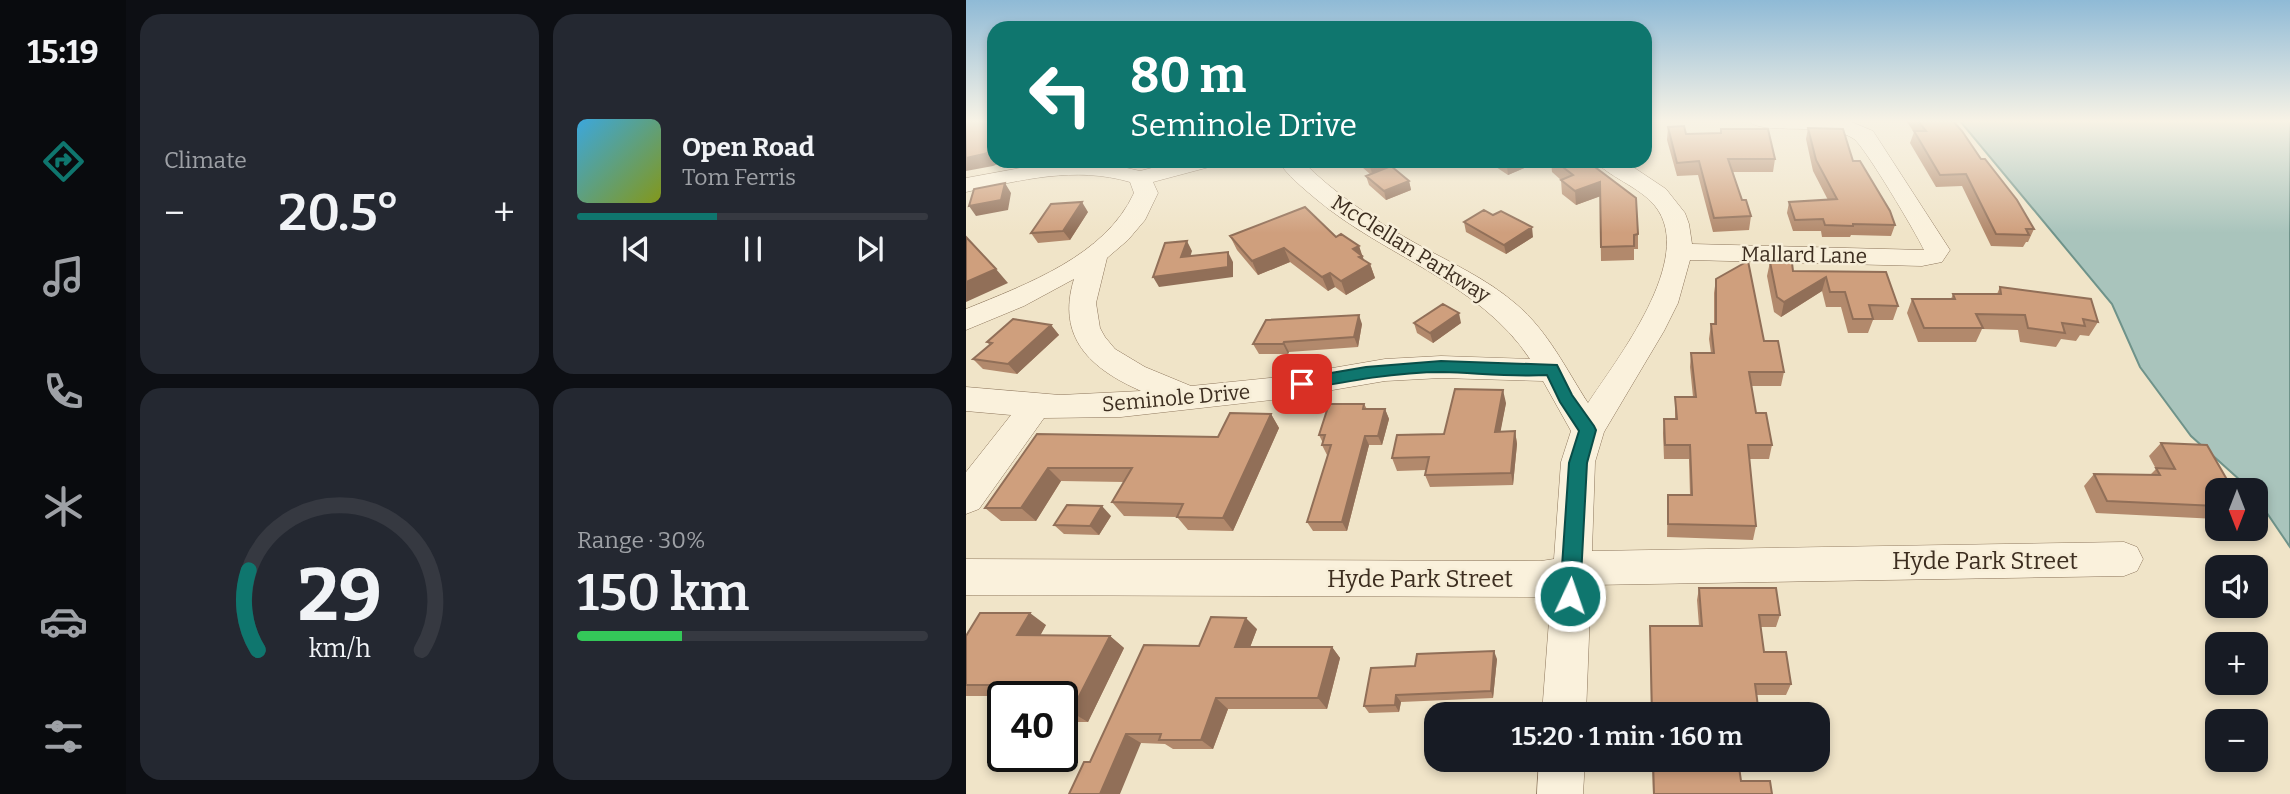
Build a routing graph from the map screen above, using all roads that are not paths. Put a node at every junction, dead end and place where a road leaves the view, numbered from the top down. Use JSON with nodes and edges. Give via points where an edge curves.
{"nodes":[{"id":1,"x":1879,"y":158,"type":"edge"},
{"id":2,"x":1063,"y":168,"type":"edge"},
{"id":3,"x":1107,"y":168,"type":"edge"},
{"id":4,"x":1178,"y":168,"type":"edge"},
{"id":5,"x":1297,"y":168,"type":"edge"},
{"id":6,"x":1619,"y":168,"type":"edge"},
{"id":7,"x":1140,"y":178,"type":"junction"},
{"id":8,"x":966,"y":185,"type":"edge"},
{"id":9,"x":1680,"y":253,"type":"junction"},
{"id":10,"x":1094,"y":257,"type":"junction"},
{"id":11,"x":966,"y":320,"type":"edge"},
{"id":12,"x":1552,"y":369,"type":"junction"},
{"id":13,"x":1188,"y":397,"type":"junction"},
{"id":14,"x":966,"y":399,"type":"edge"},
{"id":15,"x":1035,"y":406,"type":"junction"},
{"id":16,"x":1588,"y":430,"type":"junction"},
{"id":17,"x":966,"y":499,"type":"edge"},
{"id":18,"x":2124,"y":559,"type":"dead end"},
{"id":19,"x":1571,"y":572,"type":"junction"},
{"id":20,"x":966,"y":577,"type":"edge"},
{"id":21,"x":1565,"y":702,"type":"edge"},
{"id":22,"x":1561,"y":772,"type":"edge"},
{"id":23,"x":1560,"y":794,"type":"edge"}],
"edges":[{"from":1,"to":9,"type":"street","name":"Mallard Lane","via":[[1932,240],[1937,250],[1933,256]]},
{"from":2,"to":8,"type":"street"},
{"from":3,"to":7,"type":"street"},
{"from":4,"to":7,"type":"street"},
{"from":5,"to":12,"type":"street","name":"McClellan Parkway","via":[[1342,208],[1493,299],[1523,328]]},
{"from":6,"to":9,"type":"street","via":[[1662,201],[1677,226]]},
{"from":7,"to":10,"type":"street","via":[[1146,193],[1141,210]]},
{"from":9,"to":16,"type":"street","via":[[1657,318]]},
{"from":10,"to":11,"type":"street"},
{"from":10,"to":13,"type":"street","via":[[1082,310],[1095,346],[1125,370]]},
{"from":12,"to":13,"type":"street","name":"Seminole Drive","via":[[1385,370],[1280,388]]},
{"from":12,"to":16,"type":"street","name":"McClellan Parkway"},
{"from":13,"to":15,"type":"street","name":"Seminole Drive","via":[[1121,405]]},
{"from":14,"to":15,"type":"street","name":"Seminole Drive"},
{"from":15,"to":17,"type":"street"},
{"from":16,"to":19,"type":"street","via":[[1578,463]]},
{"from":18,"to":19,"type":"street","name":"Hyde Park Street","via":[[1609,567]]},
{"from":19,"to":20,"type":"street","name":"Hyde Park Street","via":[[1541,579]]},
{"from":19,"to":21,"type":"street"},
{"from":22,"to":23,"type":"street"}]}
